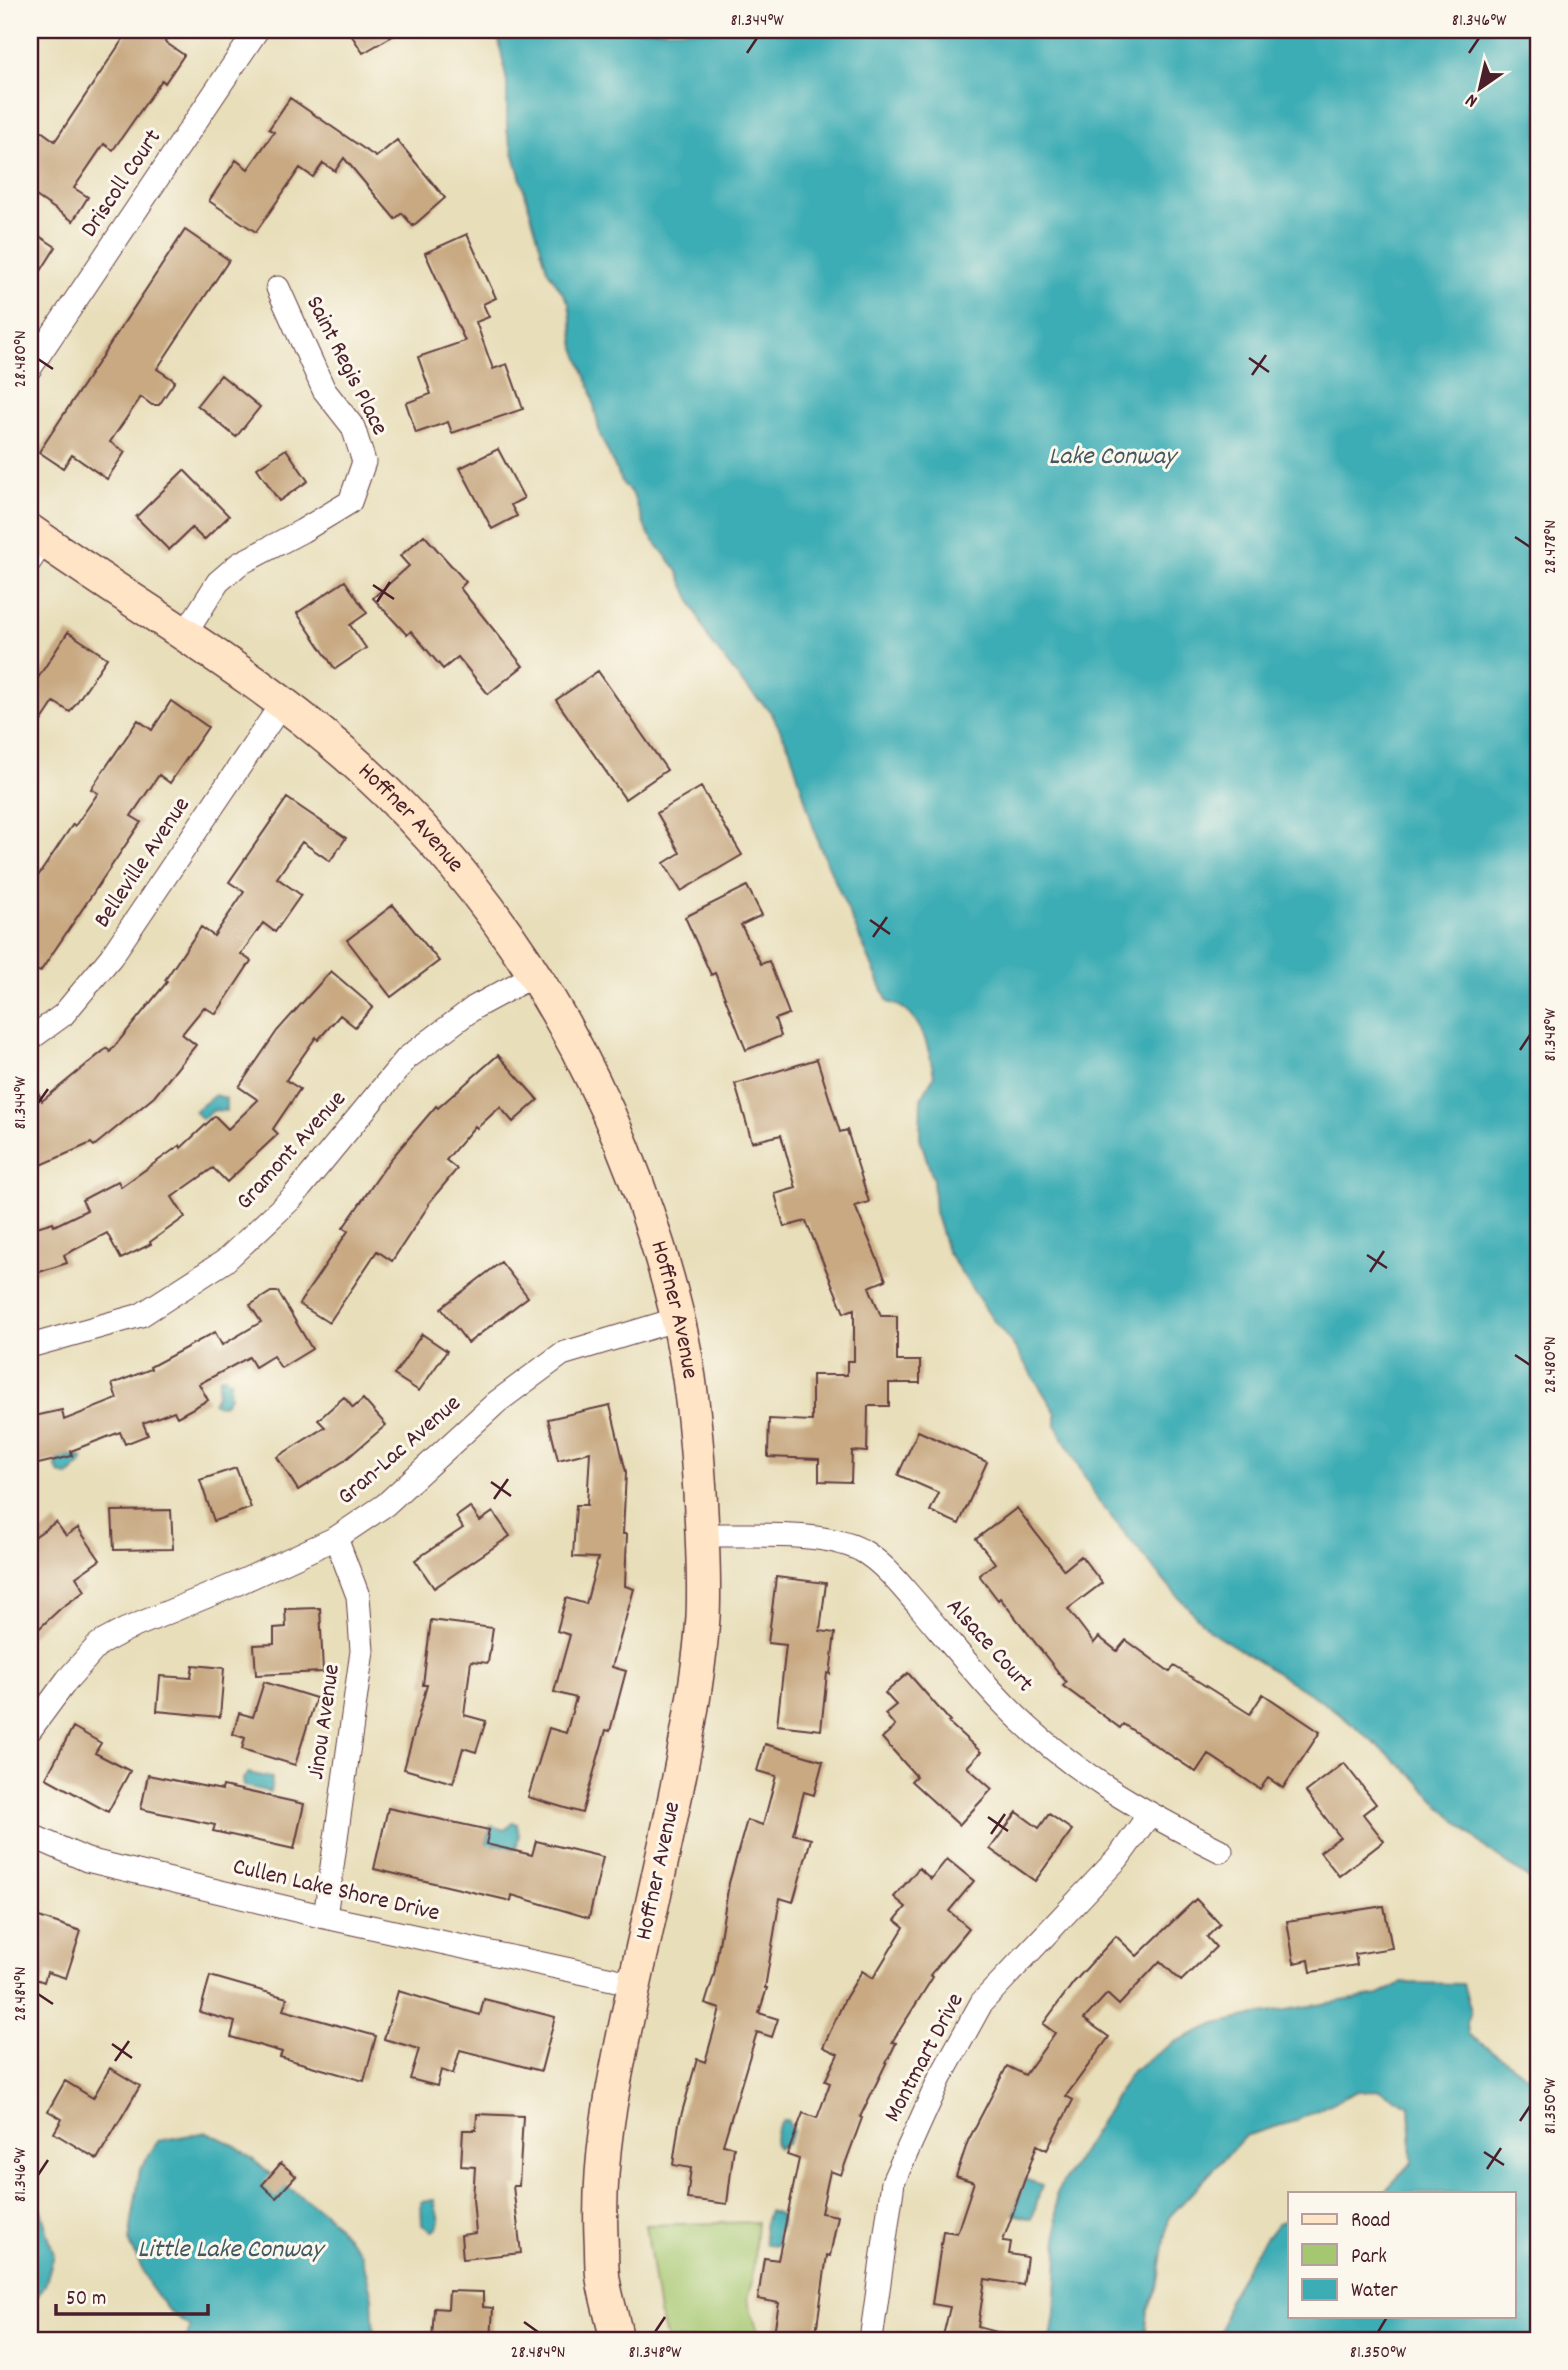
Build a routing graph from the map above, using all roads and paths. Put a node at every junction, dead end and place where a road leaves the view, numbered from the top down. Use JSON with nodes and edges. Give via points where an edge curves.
{"nodes":[{"id":1,"x":257,"y":30,"type":"edge"},
{"id":2,"x":278,"y":288,"type":"dead end"},
{"id":3,"x":30,"y":368,"type":"edge"},
{"id":4,"x":34,"y":544,"type":"edge"},
{"id":5,"x":185,"y":634,"type":"junction"},
{"id":6,"x":283,"y":702,"type":"junction"},
{"id":7,"x":536,"y":974,"type":"junction"},
{"id":8,"x":30,"y":1039,"type":"edge"},
{"id":9,"x":678,"y":1319,"type":"junction"},
{"id":10,"x":30,"y":1346,"type":"edge"},
{"id":11,"x":703,"y":1535,"type":"junction"},
{"id":12,"x":336,"y":1538,"type":"junction"},
{"id":13,"x":30,"y":1730,"type":"edge"},
{"id":14,"x":1149,"y":1815,"type":"junction"},
{"id":15,"x":30,"y":1835,"type":"edge"},
{"id":16,"x":1221,"y":1851,"type":"dead end"},
{"id":17,"x":325,"y":1917,"type":"junction"},
{"id":18,"x":635,"y":1984,"type":"junction"},
{"id":19,"x":617,"y":2340,"type":"edge"},
{"id":20,"x":871,"y":2340,"type":"edge"}],
"edges":[{"from":1,"to":3,"type":"street","name":"Driscoll Court"},
{"from":2,"to":5,"type":"street","name":"Saint Regis Place","via":[[324,390],[353,427],[364,462],[350,502],[239,564],[218,582]]},
{"from":4,"to":5,"type":"main road","name":"Hoffner Avenue"},
{"from":5,"to":6,"type":"main road","name":"Hoffner Avenue"},
{"from":6,"to":7,"type":"main road","name":"Hoffner Avenue","via":[[414,818],[477,890]]},
{"from":6,"to":8,"type":"street","name":"Belleville Avenue","via":[[111,957],[63,1015]]},
{"from":7,"to":9,"type":"main road","name":"Hoffner Avenue","via":[[622,1141],[649,1211]]},
{"from":7,"to":10,"type":"street","name":"Gramont Avenue","via":[[475,1007],[407,1058],[292,1198],[225,1261],[141,1315]]},
{"from":9,"to":11,"type":"main road","name":"Hoffner Avenue","via":[[691,1392]]},
{"from":9,"to":12,"type":"street","name":"Gran-Lac Avenue","via":[[562,1354],[497,1402],[385,1505]]},
{"from":11,"to":14,"type":"street","name":"Alsace Court","via":[[823,1538],[860,1549],[886,1569],[1006,1706],[1050,1747],[1099,1785]]},
{"from":11,"to":18,"type":"main road","name":"Hoffner Avenue","via":[[703,1615],[696,1686]]},
{"from":12,"to":13,"type":"street","name":"Gran-Lac Avenue","via":[[99,1644]]},
{"from":12,"to":17,"type":"street","name":"Jinou Avenue","via":[[358,1597],[362,1651]]},
{"from":14,"to":16,"type":"street","name":"Alsace Court"},
{"from":14,"to":20,"type":"street","name":"Montmart Drive","via":[[1118,1858],[982,2002],[940,2078],[893,2182]]},
{"from":15,"to":17,"type":"street","name":"Cullen Lake Shore Drive","via":[[87,1860]]},
{"from":17,"to":18,"type":"street","name":"Cullen Lake Shore Drive"},
{"from":18,"to":19,"type":"main road","name":"Hoffner Avenue","via":[[605,2127],[599,2201],[603,2279]]}]}
